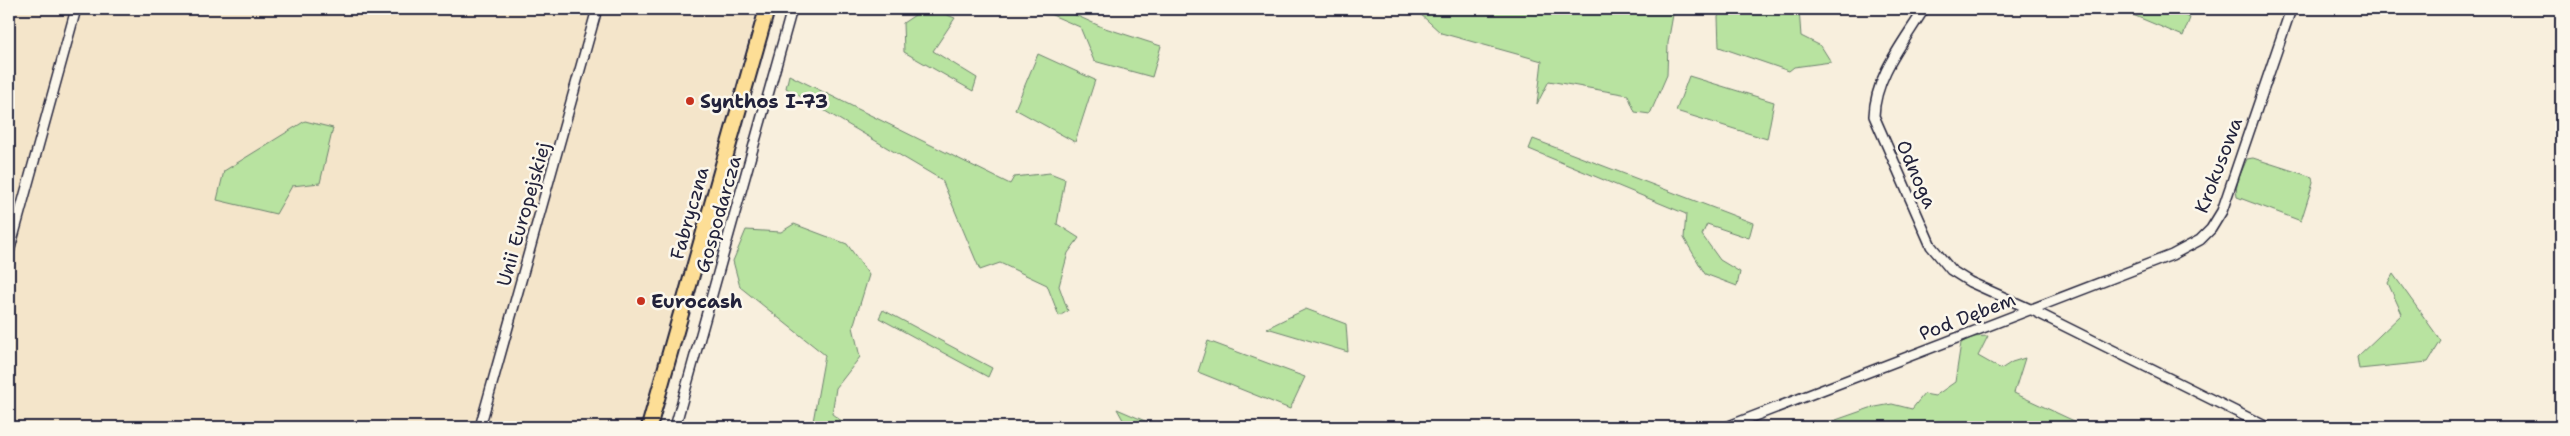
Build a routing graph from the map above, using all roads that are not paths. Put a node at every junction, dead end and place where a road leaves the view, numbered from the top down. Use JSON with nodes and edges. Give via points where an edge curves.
{"nodes":[{"id":1,"x":76,"y":9,"type":"edge"},
{"id":2,"x":597,"y":9,"type":"edge"},
{"id":3,"x":767,"y":9,"type":"edge"},
{"id":4,"x":792,"y":9,"type":"edge"},
{"id":5,"x":1924,"y":9,"type":"edge"},
{"id":6,"x":2291,"y":9,"type":"edge"},
{"id":7,"x":9,"y":252,"type":"edge"},
{"id":8,"x":2030,"y":309,"type":"junction"},
{"id":9,"x":480,"y":427,"type":"edge"},
{"id":10,"x":649,"y":427,"type":"edge"},
{"id":11,"x":675,"y":427,"type":"edge"},
{"id":12,"x":1726,"y":427,"type":"edge"},
{"id":13,"x":2267,"y":427,"type":"edge"}],
"edges":[{"from":1,"to":7,"type":"street"},
{"from":2,"to":9,"type":"street","name":"Unii Europejskiej"},
{"from":3,"to":10,"type":"main road","name":"Fabryczna"},
{"from":4,"to":11,"type":"street","name":"Gospodarcza"},
{"from":5,"to":8,"type":"street","name":"Odnoga","via":[[1883,78],[1874,101],[1874,116],[1931,246],[1940,258],[1970,282]]},
{"from":6,"to":8,"type":"street","name":"Krokusowa","via":[[2227,199],[2212,229],[2200,240],[2172,255]]},
{"from":8,"to":12,"type":"street","name":"Pod Dębem"},
{"from":8,"to":13,"type":"street","name":"Pod Dębem"}]}
